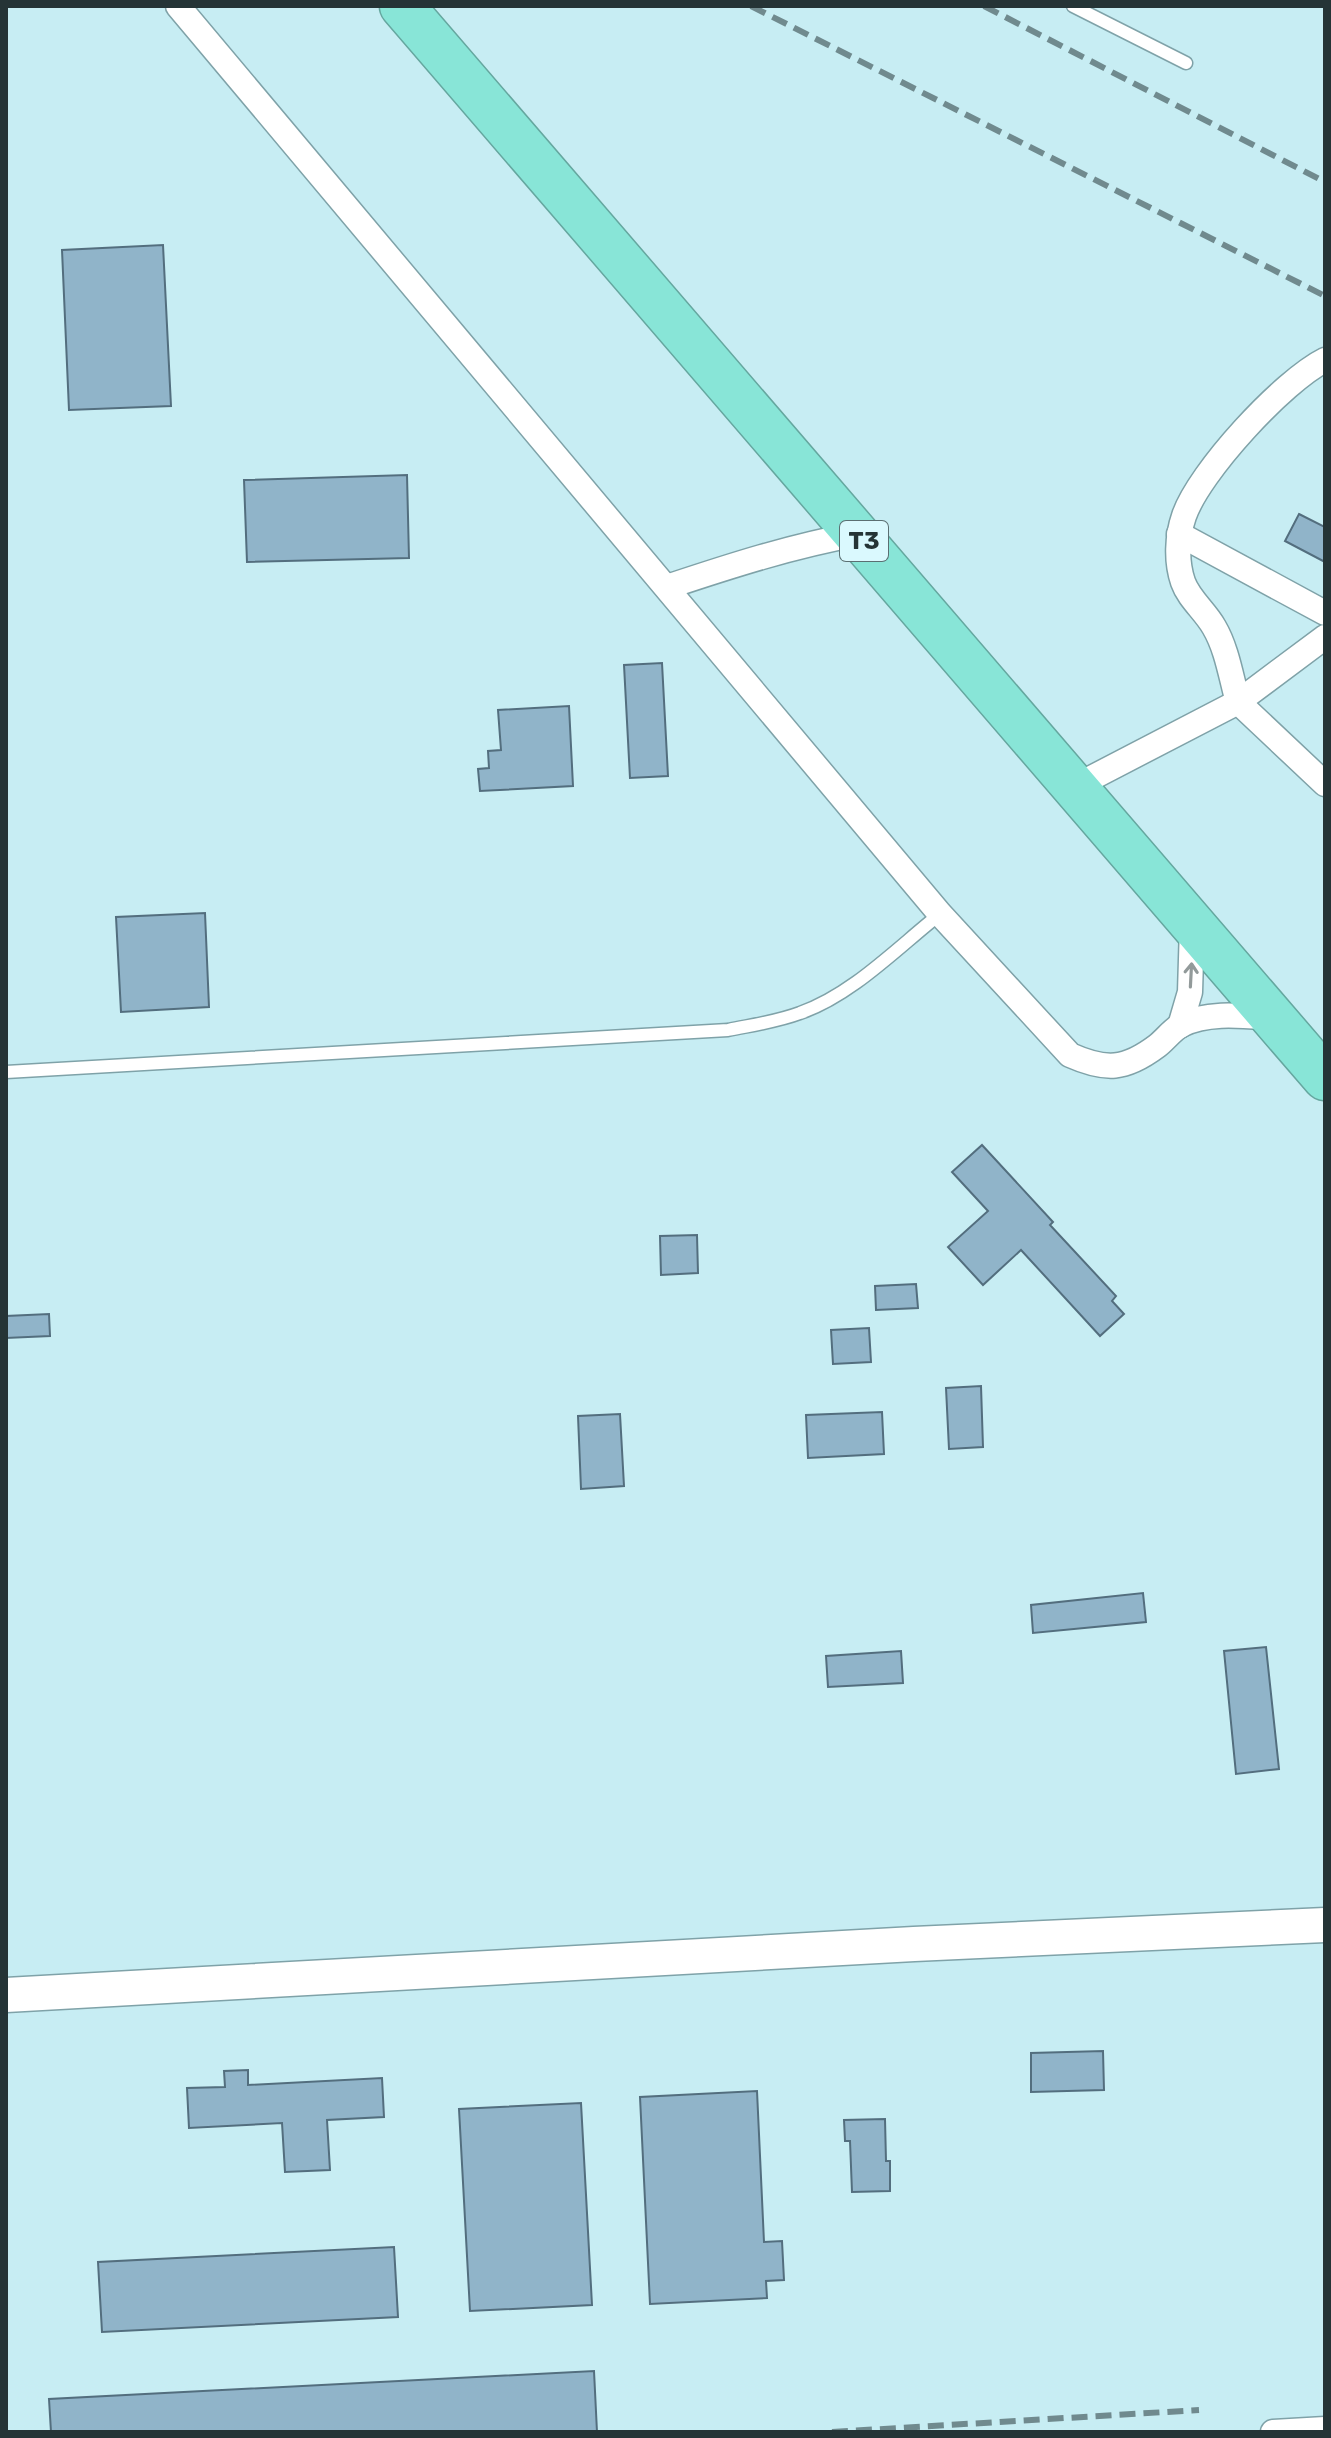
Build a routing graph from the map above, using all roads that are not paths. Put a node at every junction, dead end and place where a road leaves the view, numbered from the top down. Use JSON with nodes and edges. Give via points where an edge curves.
{"nodes":[{"id":1,"x":178,"y":6,"type":"edge"},
{"id":2,"x":402,"y":6,"type":"edge"},
{"id":3,"x":1073,"y":6,"type":"edge"},
{"id":4,"x":1186,"y":63,"type":"dead end"},
{"id":5,"x":1325,"y":360,"type":"edge"},
{"id":6,"x":858,"y":534,"type":"junction"},
{"id":7,"x":1179,"y":534,"type":"junction"},
{"id":8,"x":667,"y":587,"type":"junction"},
{"id":9,"x":1325,"y":613,"type":"edge"},
{"id":10,"x":1325,"y":637,"type":"edge"},
{"id":11,"x":1238,"y":702,"type":"junction"},
{"id":12,"x":1325,"y":784,"type":"edge"},
{"id":13,"x":1076,"y":786,"type":"junction"},
{"id":14,"x":940,"y":914,"type":"junction"},
{"id":15,"x":1192,"y":922,"type":"junction"},
{"id":16,"x":1274,"y":1018,"type":"junction"},
{"id":17,"x":1180,"y":1026,"type":"junction"},
{"id":18,"x":6,"y":1072,"type":"edge"},
{"id":19,"x":1325,"y":1078,"type":"edge"},
{"id":20,"x":1325,"y":1925,"type":"edge"},
{"id":21,"x":6,"y":1995,"type":"edge"},
{"id":22,"x":1325,"y":2429,"type":"edge"},
{"id":23,"x":1273,"y":2432,"type":"edge"}],
"edges":[{"from":1,"to":8,"type":"street"},
{"from":2,"to":6,"type":"highway","number":"T3"},
{"from":3,"to":4,"type":"lane"},
{"from":5,"to":7,"type":"street","via":[[1286,386],[1236,441],[1194,493]]},
{"from":6,"to":8,"type":"street","via":[[770,553]]},
{"from":6,"to":13,"type":"highway","number":"T3"},
{"from":7,"to":9,"type":"street"},
{"from":7,"to":11,"type":"street","via":[[1183,583],[1221,641]]},
{"from":8,"to":14,"type":"street"},
{"from":10,"to":11,"type":"street"},
{"from":11,"to":12,"type":"street"},
{"from":11,"to":13,"type":"street"},
{"from":13,"to":15,"type":"highway","number":"T3"},
{"from":14,"to":17,"type":"street","via":[[1070,1055],[1094,1066],[1116,1066],[1137,1060]]},
{"from":14,"to":18,"type":"lane","via":[[832,997],[802,1013],[728,1030]]},
{"from":15,"to":16,"type":"highway","number":"T3"},
{"from":17,"to":15,"type":"street","one_way":true,"via":[[1190,992]]},
{"from":16,"to":17,"type":"street","via":[[1230,1015]]},
{"from":16,"to":19,"type":"highway","number":"T3"},
{"from":20,"to":21,"type":"street"},
{"from":22,"to":23,"type":"street"}]}
